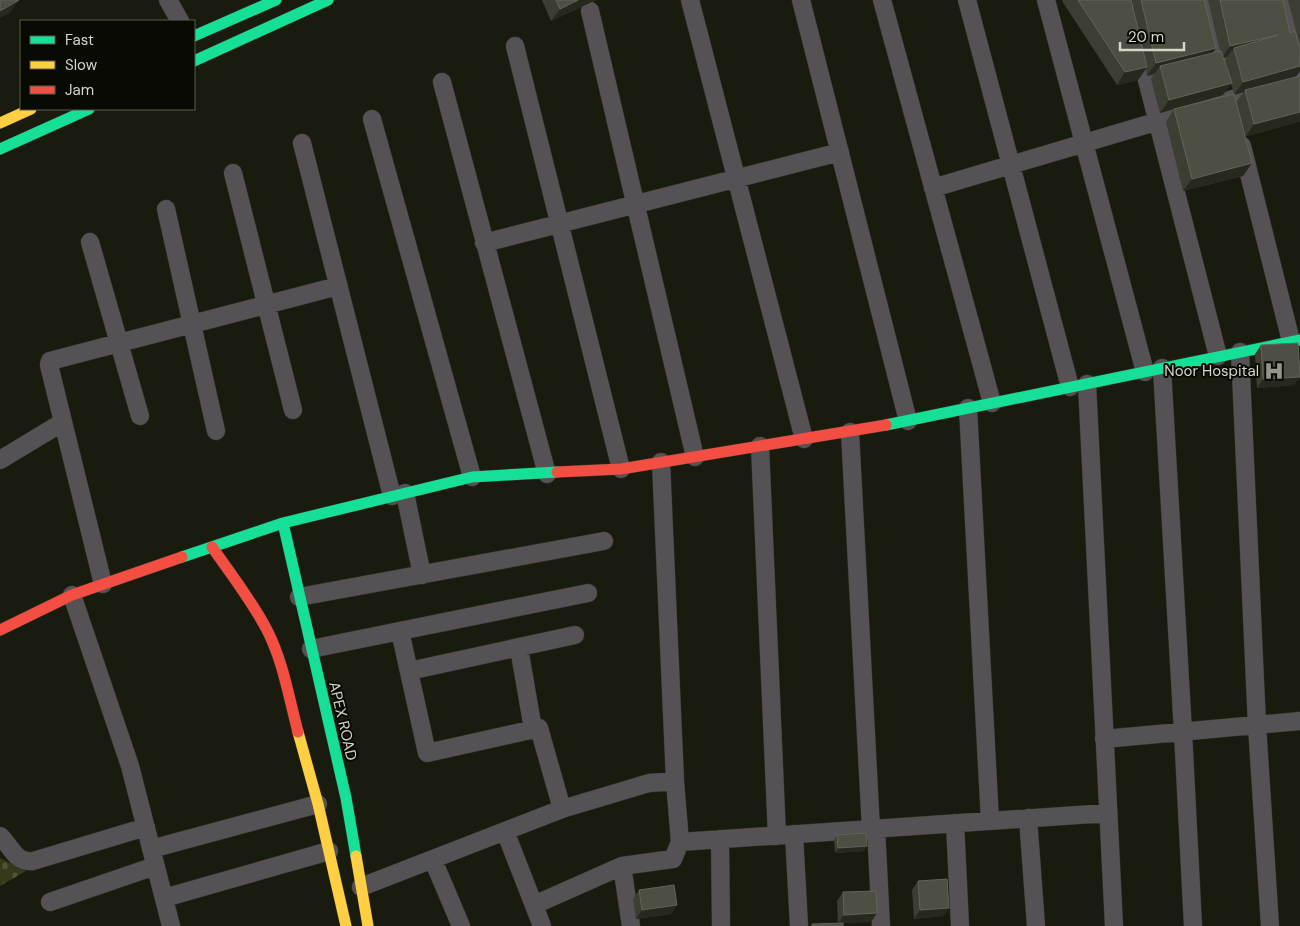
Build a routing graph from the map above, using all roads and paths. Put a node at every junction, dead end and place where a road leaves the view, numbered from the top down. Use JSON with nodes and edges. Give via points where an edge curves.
{"nodes":[{"id":1,"x":168,"y":0,"type":"edge"},
{"id":2,"x":276,"y":0,"type":"edge"},
{"id":3,"x":328,"y":0,"type":"edge"},
{"id":4,"x":690,"y":0,"type":"edge"},
{"id":5,"x":801,"y":0,"type":"edge"},
{"id":6,"x":882,"y":0,"type":"edge"},
{"id":7,"x":967,"y":0,"type":"edge"},
{"id":8,"x":1046,"y":0,"type":"edge"},
{"id":9,"x":1205,"y":0,"type":"edge"},
{"id":10,"x":1284,"y":0,"type":"edge"},
{"id":11,"x":590,"y":10,"type":"dead end"},
{"id":12,"x":179,"y":20,"type":"edge"},
{"id":13,"x":195,"y":36,"type":"edge"},
{"id":14,"x":1136,"y":37,"type":"edge"},
{"id":15,"x":514,"y":46,"type":"dead end"},
{"id":16,"x":196,"y":55,"type":"edge"},
{"id":17,"x":1300,"y":64,"type":"edge"},
{"id":18,"x":1300,"y":79,"type":"edge"},
{"id":19,"x":442,"y":82,"type":"dead end"},
{"id":20,"x":1230,"y":100,"type":"junction"},
{"id":21,"x":29,"y":110,"type":"edge"},
{"id":22,"x":87,"y":110,"type":"edge"},
{"id":23,"x":372,"y":119,"type":"dead end"},
{"id":24,"x":1158,"y":121,"type":"junction"},
{"id":25,"x":0,"y":123,"type":"edge"},
{"id":26,"x":302,"y":143,"type":"dead end"},
{"id":27,"x":1084,"y":143,"type":"junction"},
{"id":28,"x":0,"y":149,"type":"edge"},
{"id":29,"x":840,"y":152,"type":"junction"},
{"id":30,"x":1011,"y":165,"type":"junction"},
{"id":31,"x":233,"y":173,"type":"dead end"},
{"id":32,"x":736,"y":178,"type":"junction"},
{"id":33,"x":933,"y":188,"type":"junction"},
{"id":34,"x":635,"y":204,"type":"junction"},
{"id":35,"x":166,"y":209,"type":"dead end"},
{"id":36,"x":559,"y":224,"type":"junction"},
{"id":37,"x":90,"y":242,"type":"dead end"},
{"id":38,"x":484,"y":243,"type":"junction"},
{"id":39,"x":338,"y":286,"type":"junction"},
{"id":40,"x":266,"y":305,"type":"junction"},
{"id":41,"x":192,"y":324,"type":"junction"},
{"id":42,"x":1296,"y":341,"type":"edge"},
{"id":43,"x":119,"y":344,"type":"junction"},
{"id":44,"x":1240,"y":352,"type":"junction"},
{"id":45,"x":1218,"y":356,"type":"junction"},
{"id":46,"x":1162,"y":368,"type":"junction"},
{"id":47,"x":1145,"y":372,"type":"junction"},
{"id":48,"x":1079,"y":385,"type":"junction"},
{"id":49,"x":992,"y":403,"type":"junction"},
{"id":50,"x":968,"y":408,"type":"junction"},
{"id":51,"x":293,"y":410,"type":"dead end"},
{"id":52,"x":140,"y":416,"type":"dead end"},
{"id":53,"x":908,"y":421,"type":"junction"},
{"id":54,"x":63,"y":422,"type":"junction"},
{"id":55,"x":216,"y":431,"type":"dead end"},
{"id":56,"x":850,"y":432,"type":"junction"},
{"id":57,"x":804,"y":439,"type":"junction"},
{"id":58,"x":760,"y":446,"type":"junction"},
{"id":59,"x":695,"y":456,"type":"junction"},
{"id":60,"x":0,"y":460,"type":"edge"},
{"id":61,"x":661,"y":462,"type":"junction"},
{"id":62,"x":621,"y":468,"type":"junction"},
{"id":63,"x":547,"y":474,"type":"junction"},
{"id":64,"x":472,"y":477,"type":"junction"},
{"id":65,"x":398,"y":495,"type":"junction"},
{"id":66,"x":283,"y":523,"type":"junction"},
{"id":67,"x":604,"y":542,"type":"dead end"},
{"id":68,"x":212,"y":547,"type":"junction"},
{"id":69,"x":422,"y":575,"type":"junction"},
{"id":70,"x":103,"y":584,"type":"junction"},
{"id":71,"x":588,"y":593,"type":"dead end"},
{"id":72,"x":72,"y":595,"type":"junction"},
{"id":73,"x":300,"y":597,"type":"junction"},
{"id":74,"x":0,"y":630,"type":"edge"},
{"id":75,"x":400,"y":631,"type":"junction"},
{"id":76,"x":575,"y":635,"type":"dead end"},
{"id":77,"x":518,"y":648,"type":"junction"},
{"id":78,"x":312,"y":649,"type":"junction"},
{"id":79,"x":409,"y":671,"type":"junction"},
{"id":80,"x":1300,"y":722,"type":"edge"},
{"id":81,"x":1257,"y":725,"type":"junction"},
{"id":82,"x":533,"y":729,"type":"junction"},
{"id":83,"x":1184,"y":732,"type":"junction"},
{"id":84,"x":1104,"y":739,"type":"junction"},
{"id":85,"x":674,"y":781,"type":"junction"},
{"id":86,"x":318,"y":804,"type":"junction"},
{"id":87,"x":562,"y":809,"type":"junction"},
{"id":88,"x":1107,"y":813,"type":"junction"},
{"id":89,"x":1028,"y":818,"type":"junction"},
{"id":90,"x":990,"y":821,"type":"junction"},
{"id":91,"x":955,"y":823,"type":"junction"},
{"id":92,"x":146,"y":827,"type":"junction"},
{"id":93,"x":873,"y":829,"type":"junction"},
{"id":94,"x":505,"y":831,"type":"junction"},
{"id":95,"x":786,"y":835,"type":"junction"},
{"id":96,"x":0,"y":836,"type":"edge"},
{"id":97,"x":720,"y":839,"type":"junction"},
{"id":98,"x":680,"y":842,"type":"junction"},
{"id":99,"x":329,"y":851,"type":"junction"},
{"id":100,"x":153,"y":857,"type":"junction"},
{"id":101,"x":433,"y":860,"type":"junction"},
{"id":102,"x":622,"y":866,"type":"junction"},
{"id":103,"x":362,"y":887,"type":"junction"},
{"id":104,"x":164,"y":898,"type":"junction"},
{"id":105,"x":50,"y":902,"type":"dead end"},
{"id":106,"x":534,"y":905,"type":"junction"},
{"id":107,"x":171,"y":926,"type":"edge"},
{"id":108,"x":346,"y":926,"type":"edge"},
{"id":109,"x":368,"y":926,"type":"edge"},
{"id":110,"x":461,"y":926,"type":"edge"},
{"id":111,"x":542,"y":926,"type":"edge"},
{"id":112,"x":631,"y":926,"type":"edge"},
{"id":113,"x":721,"y":926,"type":"edge"},
{"id":114,"x":799,"y":926,"type":"edge"},
{"id":115,"x":881,"y":926,"type":"edge"},
{"id":116,"x":960,"y":926,"type":"edge"},
{"id":117,"x":1036,"y":926,"type":"edge"},
{"id":118,"x":1114,"y":926,"type":"edge"},
{"id":119,"x":1193,"y":926,"type":"edge"},
{"id":120,"x":1270,"y":926,"type":"edge"}],
"edges":[{"from":1,"to":12,"type":"street"},
{"from":2,"to":13,"type":"street"},
{"from":3,"to":16,"type":"street"},
{"from":4,"to":32,"type":"street"},
{"from":5,"to":29,"type":"street"},
{"from":6,"to":33,"type":"street"},
{"from":7,"to":30,"type":"street"},
{"from":8,"to":27,"type":"street"},
{"from":9,"to":20,"type":"street"},
{"from":10,"to":17,"type":"street"},
{"from":11,"to":34,"type":"street"},
{"from":14,"to":24,"type":"street"},
{"from":15,"to":36,"type":"street"},
{"from":18,"to":20,"type":"street"},
{"from":19,"to":38,"type":"street"},
{"from":20,"to":24,"type":"street"},
{"from":20,"to":42,"type":"street"},
{"from":21,"to":25,"type":"street"},
{"from":22,"to":28,"type":"street"},
{"from":23,"to":64,"type":"street"},
{"from":24,"to":27,"type":"street"},
{"from":24,"to":45,"type":"street"},
{"from":26,"to":39,"type":"street"},
{"from":27,"to":30,"type":"street"},
{"from":27,"to":47,"type":"street"},
{"from":29,"to":32,"type":"street"},
{"from":29,"to":53,"type":"street"},
{"from":30,"to":33,"type":"street"},
{"from":30,"to":48,"type":"street"},
{"from":31,"to":40,"type":"street"},
{"from":32,"to":34,"type":"street"},
{"from":32,"to":57,"type":"street"},
{"from":33,"to":49,"type":"street"},
{"from":34,"to":36,"type":"street"},
{"from":34,"to":59,"type":"street"},
{"from":35,"to":41,"type":"street"},
{"from":36,"to":38,"type":"street"},
{"from":36,"to":62,"type":"street"},
{"from":37,"to":43,"type":"street"},
{"from":38,"to":63,"type":"street"},
{"from":39,"to":40,"type":"street"},
{"from":39,"to":65,"type":"street"},
{"from":40,"to":41,"type":"street"},
{"from":40,"to":51,"type":"street"},
{"from":41,"to":43,"type":"street"},
{"from":41,"to":55,"type":"street"},
{"from":42,"to":44,"type":"street"},
{"from":43,"to":52,"type":"street"},
{"from":43,"to":54,"type":"street","via":[[50,361]]},
{"from":44,"to":45,"type":"street"},
{"from":44,"to":81,"type":"street"},
{"from":45,"to":46,"type":"street"},
{"from":46,"to":47,"type":"street"},
{"from":46,"to":83,"type":"street"},
{"from":47,"to":48,"type":"street"},
{"from":48,"to":49,"type":"street"},
{"from":48,"to":84,"type":"street"},
{"from":49,"to":50,"type":"street"},
{"from":50,"to":53,"type":"street"},
{"from":50,"to":90,"type":"street"},
{"from":53,"to":56,"type":"street"},
{"from":54,"to":60,"type":"street"},
{"from":54,"to":70,"type":"street"},
{"from":56,"to":57,"type":"street"},
{"from":56,"to":93,"type":"street"},
{"from":57,"to":58,"type":"street"},
{"from":58,"to":59,"type":"street"},
{"from":58,"to":95,"type":"street"},
{"from":59,"to":61,"type":"street"},
{"from":61,"to":62,"type":"street"},
{"from":61,"to":85,"type":"street"},
{"from":62,"to":63,"type":"street"},
{"from":63,"to":64,"type":"street"},
{"from":64,"to":65,"type":"street"},
{"from":65,"to":66,"type":"street"},
{"from":65,"to":69,"type":"street"},
{"from":66,"to":68,"type":"street"},
{"from":66,"to":73,"type":"street","name":"APEX ROAD"},
{"from":67,"to":69,"type":"street"},
{"from":68,"to":70,"type":"street"},
{"from":68,"to":86,"type":"street","via":[[263,623],[278,657]]},
{"from":69,"to":73,"type":"street"},
{"from":70,"to":72,"type":"street"},
{"from":71,"to":75,"type":"street"},
{"from":72,"to":74,"type":"street"},
{"from":72,"to":92,"type":"street","via":[[130,766]]},
{"from":73,"to":78,"type":"street","name":"APEX ROAD"},
{"from":75,"to":78,"type":"street"},
{"from":75,"to":79,"type":"street"},
{"from":76,"to":77,"type":"street"},
{"from":77,"to":79,"type":"street"},
{"from":77,"to":82,"type":"street"},
{"from":78,"to":103,"type":"street","name":"APEX ROAD","via":[[346,798]]},
{"from":79,"to":82,"type":"street","via":[[428,753]]},
{"from":80,"to":81,"type":"street"},
{"from":81,"to":83,"type":"street"},
{"from":81,"to":120,"type":"street"},
{"from":82,"to":87,"type":"street","via":[[539,728]]},
{"from":83,"to":84,"type":"street"},
{"from":83,"to":119,"type":"street"},
{"from":84,"to":88,"type":"street"},
{"from":85,"to":87,"type":"street","via":[[649,783]]},
{"from":85,"to":98,"type":"street"},
{"from":86,"to":99,"type":"street"},
{"from":86,"to":100,"type":"street"},
{"from":87,"to":94,"type":"street"},
{"from":88,"to":89,"type":"street"},
{"from":88,"to":118,"type":"street"},
{"from":89,"to":90,"type":"street"},
{"from":89,"to":117,"type":"street"},
{"from":90,"to":91,"type":"street"},
{"from":91,"to":93,"type":"street"},
{"from":91,"to":116,"type":"street"},
{"from":92,"to":96,"type":"street","via":[[26,862],[20,860]]},
{"from":92,"to":100,"type":"street"},
{"from":93,"to":95,"type":"street"},
{"from":93,"to":115,"type":"street"},
{"from":94,"to":101,"type":"street"},
{"from":94,"to":106,"type":"street"},
{"from":95,"to":97,"type":"street"},
{"from":95,"to":114,"type":"street"},
{"from":97,"to":98,"type":"street"},
{"from":97,"to":113,"type":"street"},
{"from":98,"to":102,"type":"street","via":[[673,859]]},
{"from":99,"to":104,"type":"street"},
{"from":99,"to":108,"type":"street"},
{"from":100,"to":104,"type":"street"},
{"from":100,"to":105,"type":"street"},
{"from":101,"to":103,"type":"street"},
{"from":101,"to":110,"type":"street"},
{"from":102,"to":106,"type":"street"},
{"from":102,"to":112,"type":"street"},
{"from":103,"to":109,"type":"street","name":"APEX ROAD"},
{"from":104,"to":107,"type":"street"},
{"from":106,"to":111,"type":"street"}]}
